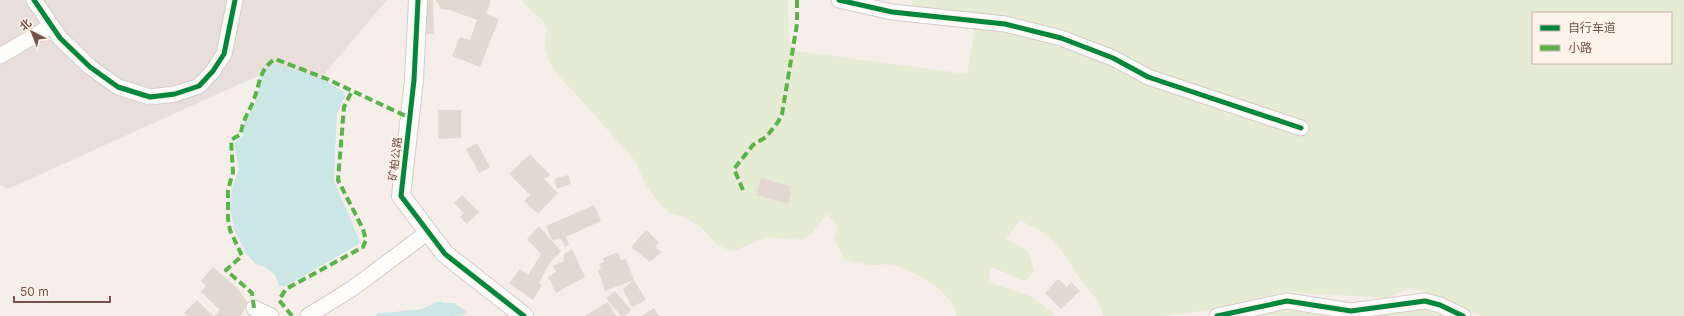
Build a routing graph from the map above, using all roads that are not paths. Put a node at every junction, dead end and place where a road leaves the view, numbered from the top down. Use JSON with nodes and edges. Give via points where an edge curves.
{"nodes":[{"id":1,"x":34,"y":0,"type":"edge"},
{"id":2,"x":234,"y":0,"type":"edge"},
{"id":3,"x":418,"y":0,"type":"edge"},
{"id":4,"x":839,"y":0,"type":"edge"},
{"id":5,"x":51,"y":26,"type":"junction"},
{"id":6,"x":0,"y":56,"type":"edge"},
{"id":7,"x":1301,"y":128,"type":"dead end"},
{"id":8,"x":428,"y":232,"type":"junction"},
{"id":9,"x":254,"y":308,"type":"dead end"},
{"id":10,"x":271,"y":316,"type":"edge"},
{"id":11,"x":308,"y":316,"type":"edge"},
{"id":12,"x":524,"y":316,"type":"edge"},
{"id":13,"x":1217,"y":316,"type":"edge"},
{"id":14,"x":1463,"y":316,"type":"edge"}],
"edges":[{"from":1,"to":5,"type":"street"},
{"from":2,"to":5,"type":"street","via":[[224,54],[199,86],[175,94],[150,97],[118,87],[90,67]]},
{"from":3,"to":8,"type":"street","name":"矿柏公路","via":[[414,80],[401,196]]},
{"from":4,"to":7,"type":"street","via":[[892,12],[1005,24],[1061,38],[1113,58],[1148,77]]},
{"from":5,"to":6,"type":"street"},
{"from":8,"to":11,"type":"street","via":[[353,288]]},
{"from":8,"to":12,"type":"street","name":"矿柏公路","via":[[445,254]]},
{"from":9,"to":10,"type":"street"},
{"from":13,"to":14,"type":"street","via":[[1287,301],[1307,306],[1350,310],[1426,301]]}]}
